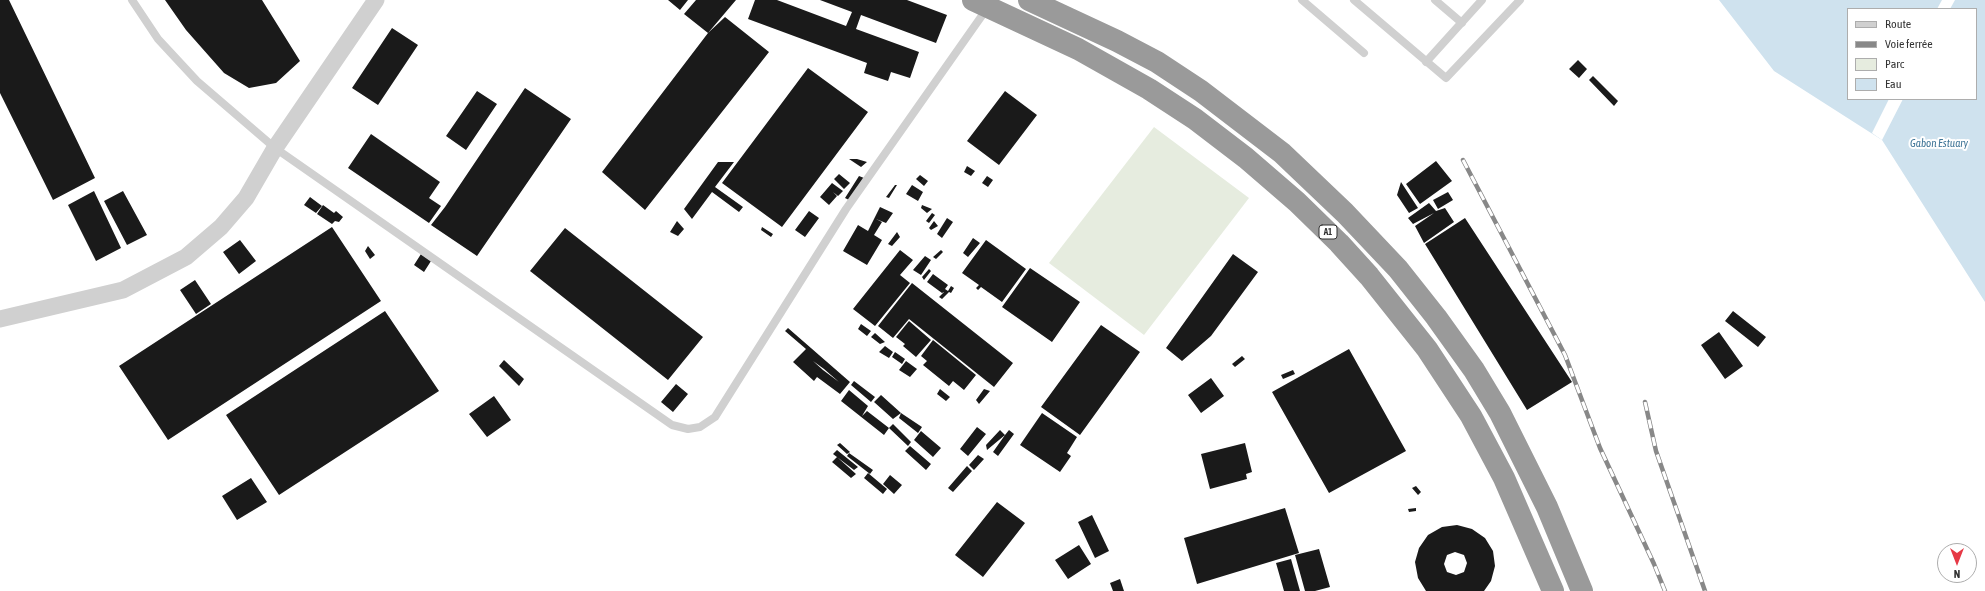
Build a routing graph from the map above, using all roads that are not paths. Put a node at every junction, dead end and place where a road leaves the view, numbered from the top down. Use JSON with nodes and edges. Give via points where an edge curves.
{"nodes":[{"id":1,"x":132,"y":0,"type":"edge"},
{"id":2,"x":376,"y":0,"type":"edge"},
{"id":3,"x":1030,"y":0,"type":"edge"},
{"id":4,"x":1302,"y":0,"type":"edge"},
{"id":5,"x":1354,"y":0,"type":"edge"},
{"id":6,"x":1435,"y":0,"type":"edge"},
{"id":7,"x":1482,"y":0,"type":"edge"},
{"id":8,"x":1520,"y":0,"type":"edge"},
{"id":9,"x":984,"y":2,"type":"edge"},
{"id":10,"x":1462,"y":23,"type":"junction"},
{"id":11,"x":1364,"y":53,"type":"dead end"},
{"id":12,"x":1426,"y":62,"type":"junction"},
{"id":13,"x":275,"y":148,"type":"junction"},
{"id":14,"x":0,"y":319,"type":"edge"},
{"id":15,"x":1553,"y":591,"type":"edge"},
{"id":16,"x":1582,"y":591,"type":"edge"}],
"edges":[{"from":1,"to":13,"type":"lane","via":[[158,39],[197,81]]},
{"from":2,"to":13,"type":"street"},
{"from":3,"to":16,"type":"highway","number":"A1","via":[[1157,62],[1201,90],[1282,153],[1345,213],[1398,269],[1457,347],[1500,413],[1547,507]]},
{"from":4,"to":11,"type":"lane"},
{"from":5,"to":12,"type":"lane"},
{"from":6,"to":10,"type":"lane"},
{"from":7,"to":10,"type":"lane"},
{"from":8,"to":12,"type":"lane","via":[[1446,78]]},
{"from":9,"to":13,"type":"lane","via":[[846,209],[715,417],[700,427],[688,429],[672,425]]},
{"from":9,"to":15,"type":"highway","number":"A1","via":[[1078,49],[1156,93],[1195,119],[1246,158],[1339,243],[1428,349],[1471,416],[1504,478]]},
{"from":10,"to":12,"type":"lane"},
{"from":13,"to":14,"type":"street","via":[[246,198],[221,227],[186,257],[123,290]]}]}
